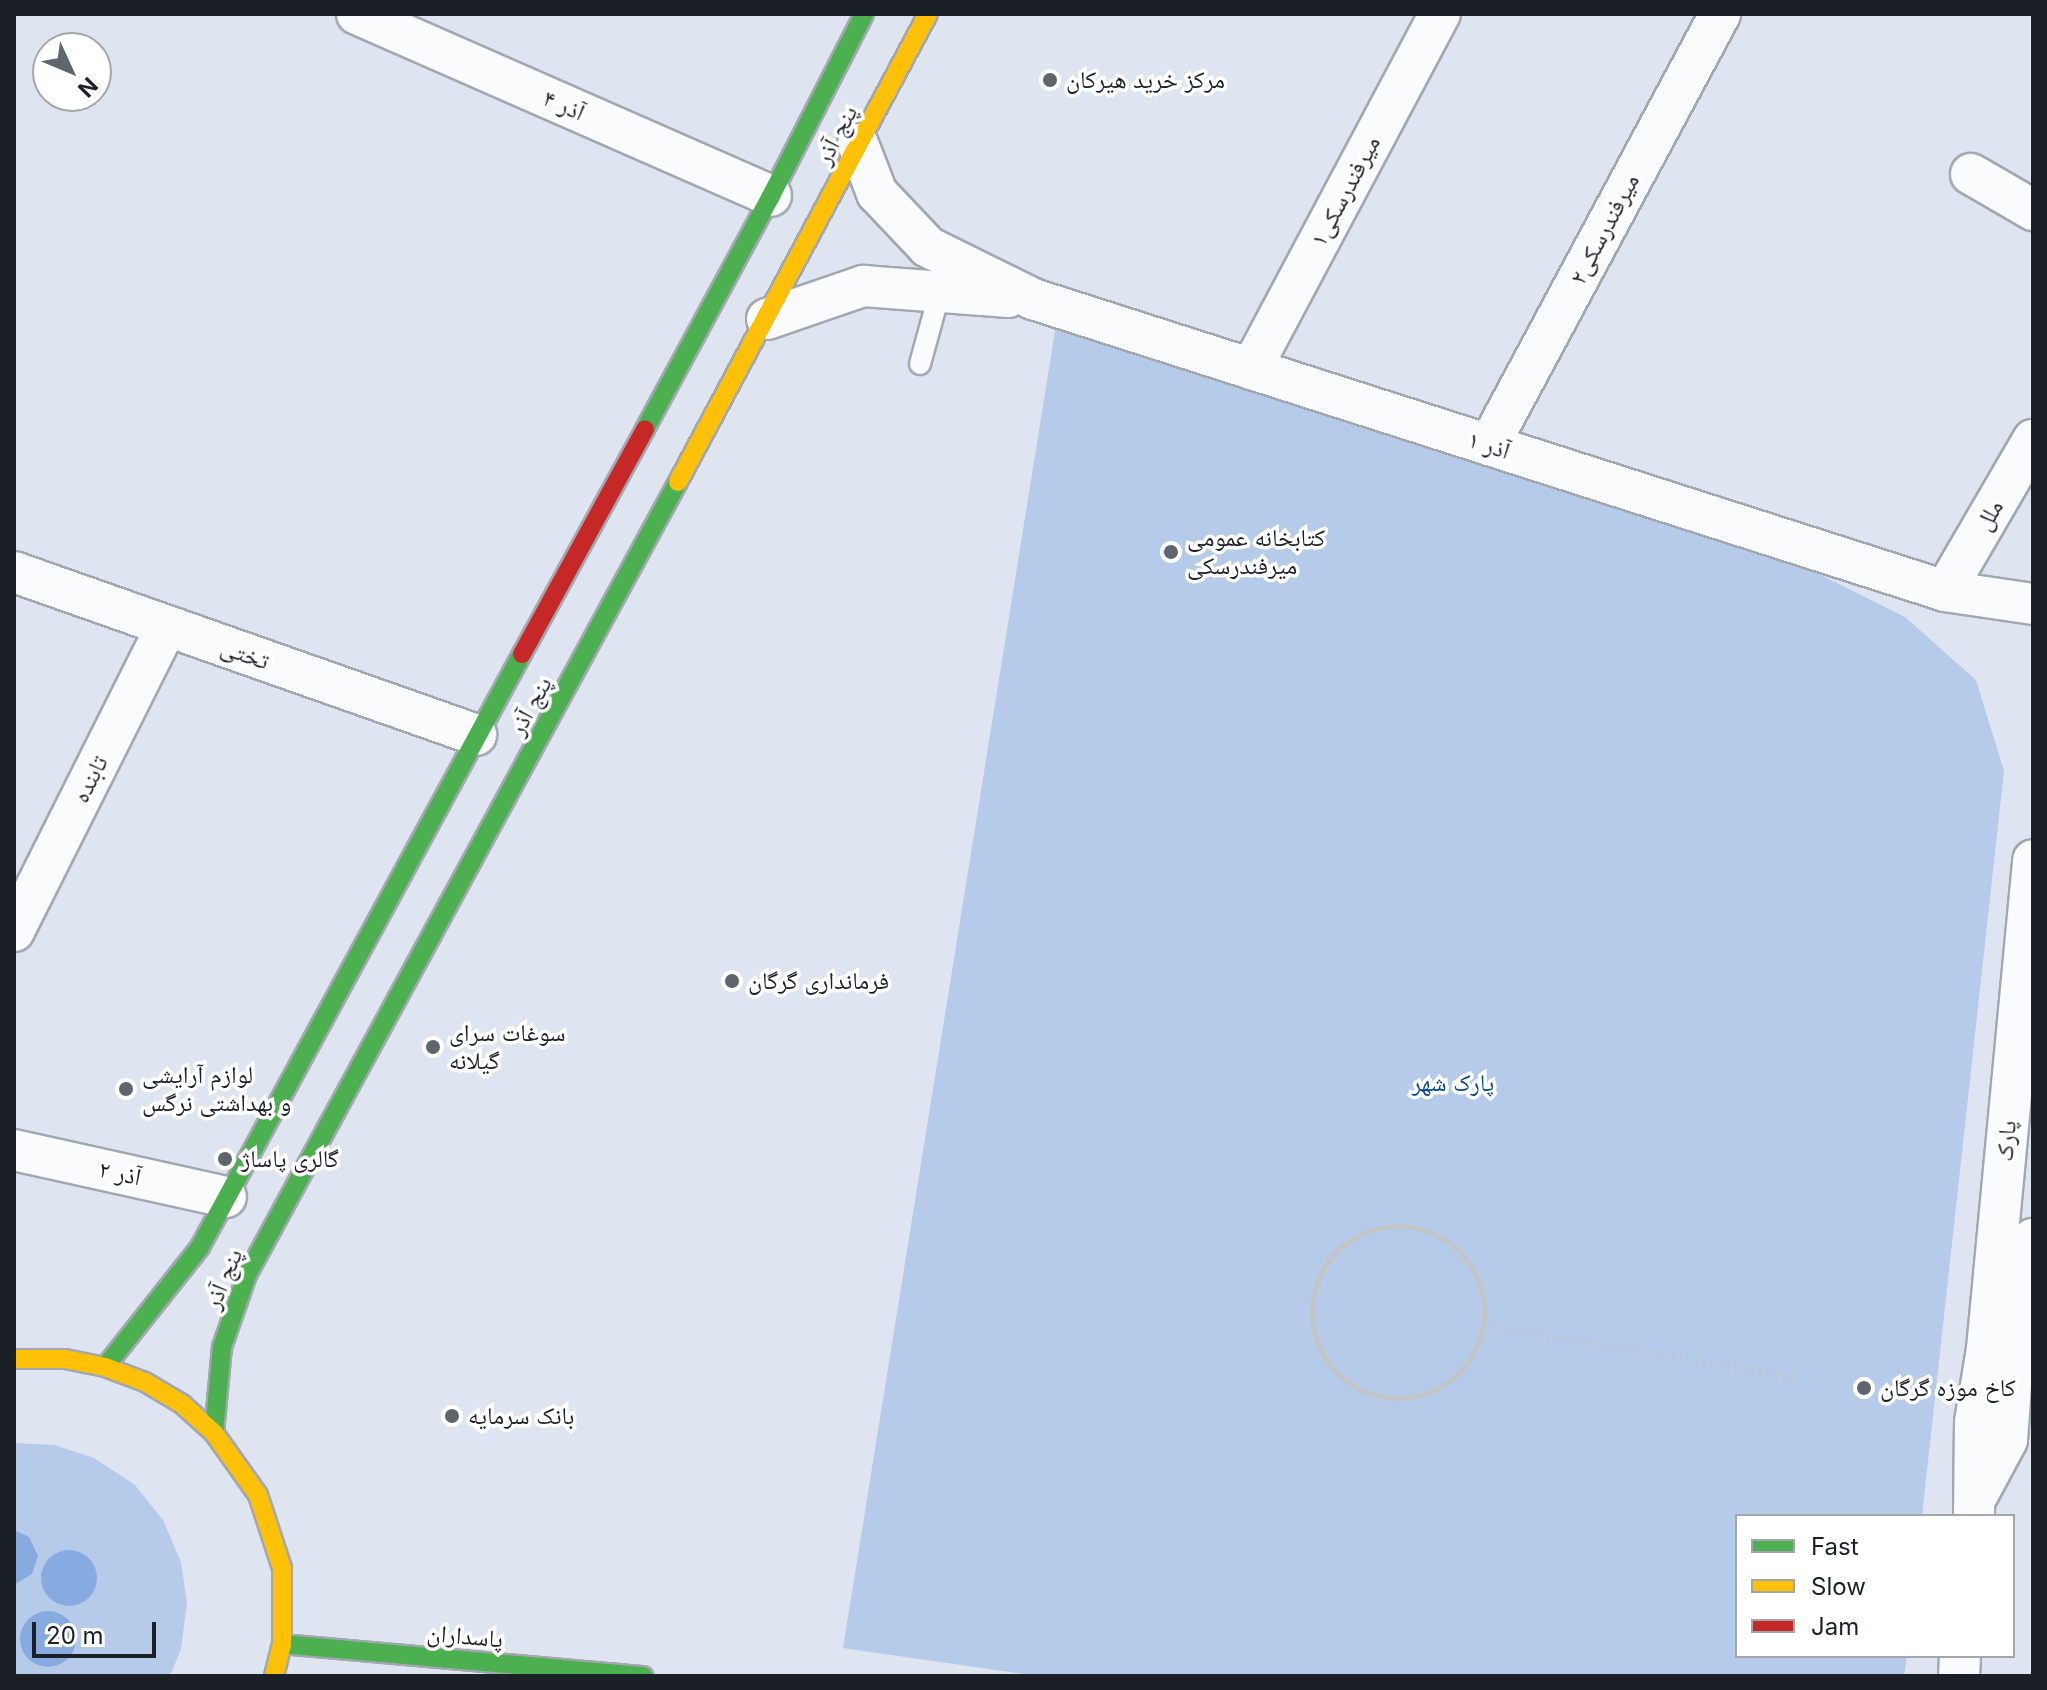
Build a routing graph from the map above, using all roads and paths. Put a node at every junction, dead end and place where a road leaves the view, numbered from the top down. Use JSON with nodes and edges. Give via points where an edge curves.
{"nodes":[{"id":1,"x":357,"y":14,"type":"edge"},
{"id":2,"x":864,"y":14,"type":"edge"},
{"id":3,"x":928,"y":14,"type":"edge"},
{"id":4,"x":1440,"y":14,"type":"edge"},
{"id":5,"x":1720,"y":14,"type":"edge"},
{"id":6,"x":858,"y":144,"type":"junction"},
{"id":7,"x":1971,"y":174,"type":"dead end"},
{"id":8,"x":771,"y":196,"type":"junction"},
{"id":9,"x":2033,"y":210,"type":"edge"},
{"id":10,"x":940,"y":291,"type":"junction"},
{"id":11,"x":1033,"y":299,"type":"junction"},
{"id":12,"x":767,"y":319,"type":"junction"},
{"id":13,"x":920,"y":364,"type":"dead end"},
{"id":14,"x":1251,"y":369,"type":"junction"},
{"id":15,"x":2033,"y":440,"type":"edge"},
{"id":16,"x":1489,"y":445,"type":"junction"},
{"id":17,"x":14,"y":572,"type":"edge"},
{"id":18,"x":1945,"y":591,"type":"junction"},
{"id":19,"x":2033,"y":604,"type":"edge"},
{"id":20,"x":167,"y":626,"type":"junction"},
{"id":21,"x":476,"y":735,"type":"junction"},
{"id":22,"x":2033,"y":860,"type":"edge"},
{"id":23,"x":14,"y":931,"type":"edge"},
{"id":24,"x":14,"y":1150,"type":"edge"},
{"id":25,"x":226,"y":1197,"type":"junction"},
{"id":26,"x":2033,"y":1239,"type":"edge"},
{"id":27,"x":2029,"y":1292,"type":"edge"},
{"id":28,"x":1483,"y":1325,"type":"junction"},
{"id":29,"x":14,"y":1359,"type":"edge"},
{"id":30,"x":105,"y":1367,"type":"junction"},
{"id":31,"x":1794,"y":1377,"type":"dead end"},
{"id":32,"x":1991,"y":1431,"type":"junction"},
{"id":33,"x":214,"y":1433,"type":"junction"},
{"id":34,"x":1974,"y":1508,"type":"edge"},
{"id":35,"x":282,"y":1644,"type":"junction"},
{"id":36,"x":274,"y":1676,"type":"edge"},
{"id":37,"x":644,"y":1676,"type":"edge"}],
"edges":[{"from":1,"to":8,"type":"street","name":"آذر ۴"},
{"from":2,"to":8,"type":"main road","name":"پنج آذر"},
{"from":3,"to":6,"type":"main road","name":"پنج آذر"},
{"from":4,"to":14,"type":"street","name":"میرفندرسکی۱"},
{"from":5,"to":16,"type":"street","name":"میرفندرسکی۲"},
{"from":6,"to":11,"type":"street","via":[[877,193],[928,247]]},
{"from":6,"to":12,"type":"main road","name":"پنج آذر"},
{"from":7,"to":9,"type":"street"},
{"from":8,"to":21,"type":"main road","name":"پنج آذر"},
{"from":10,"to":11,"type":"street"},
{"from":10,"to":12,"type":"street","via":[[863,286]]},
{"from":10,"to":13,"type":"lane"},
{"from":11,"to":14,"type":"street","name":"۱ آذر"},
{"from":12,"to":33,"type":"main road","name":"پنج آذر","via":[[247,1275],[222,1347]]},
{"from":14,"to":16,"type":"street","name":"۱ آذر"},
{"from":15,"to":18,"type":"street","name":"ملل"},
{"from":16,"to":18,"type":"street","name":"۱ آذر"},
{"from":17,"to":20,"type":"street","name":"تختی"},
{"from":18,"to":19,"type":"street","name":"۱ آذر"},
{"from":20,"to":21,"type":"street","name":"تختی"},
{"from":20,"to":23,"type":"street","name":"تابنده"},
{"from":21,"to":25,"type":"main road","name":"پنج آذر"},
{"from":22,"to":32,"type":"street","name":"پارک","via":[[1987,1349]]},
{"from":24,"to":25,"type":"street","name":"۲ آذر"},
{"from":25,"to":30,"type":"main road","name":"پنج آذر","via":[[200,1247]]},
{"from":26,"to":27,"type":"street"},
{"from":27,"to":32,"type":"street"},
{"from":28,"to":28,"type":"path","via":[[1468,1363],[1452,1379],[1433,1391],[1389,1398],[1347,1381],[1331,1366],[1319,1347],[1312,1302],[1329,1261],[1345,1244],[1363,1233],[1408,1226],[1449,1242],[1466,1258],[1484,1298]]},
{"from":28,"to":31,"type":"path"},
{"from":29,"to":30,"type":"main road","via":[[65,1359]]},
{"from":30,"to":33,"type":"main road","via":[[182,1404]]},
{"from":32,"to":34,"type":"street"},
{"from":33,"to":35,"type":"main road","via":[[258,1495],[282,1568]]},
{"from":35,"to":36,"type":"main road"},
{"from":35,"to":37,"type":"main road","name":"پاسداران","via":[[308,1654]]}]}
